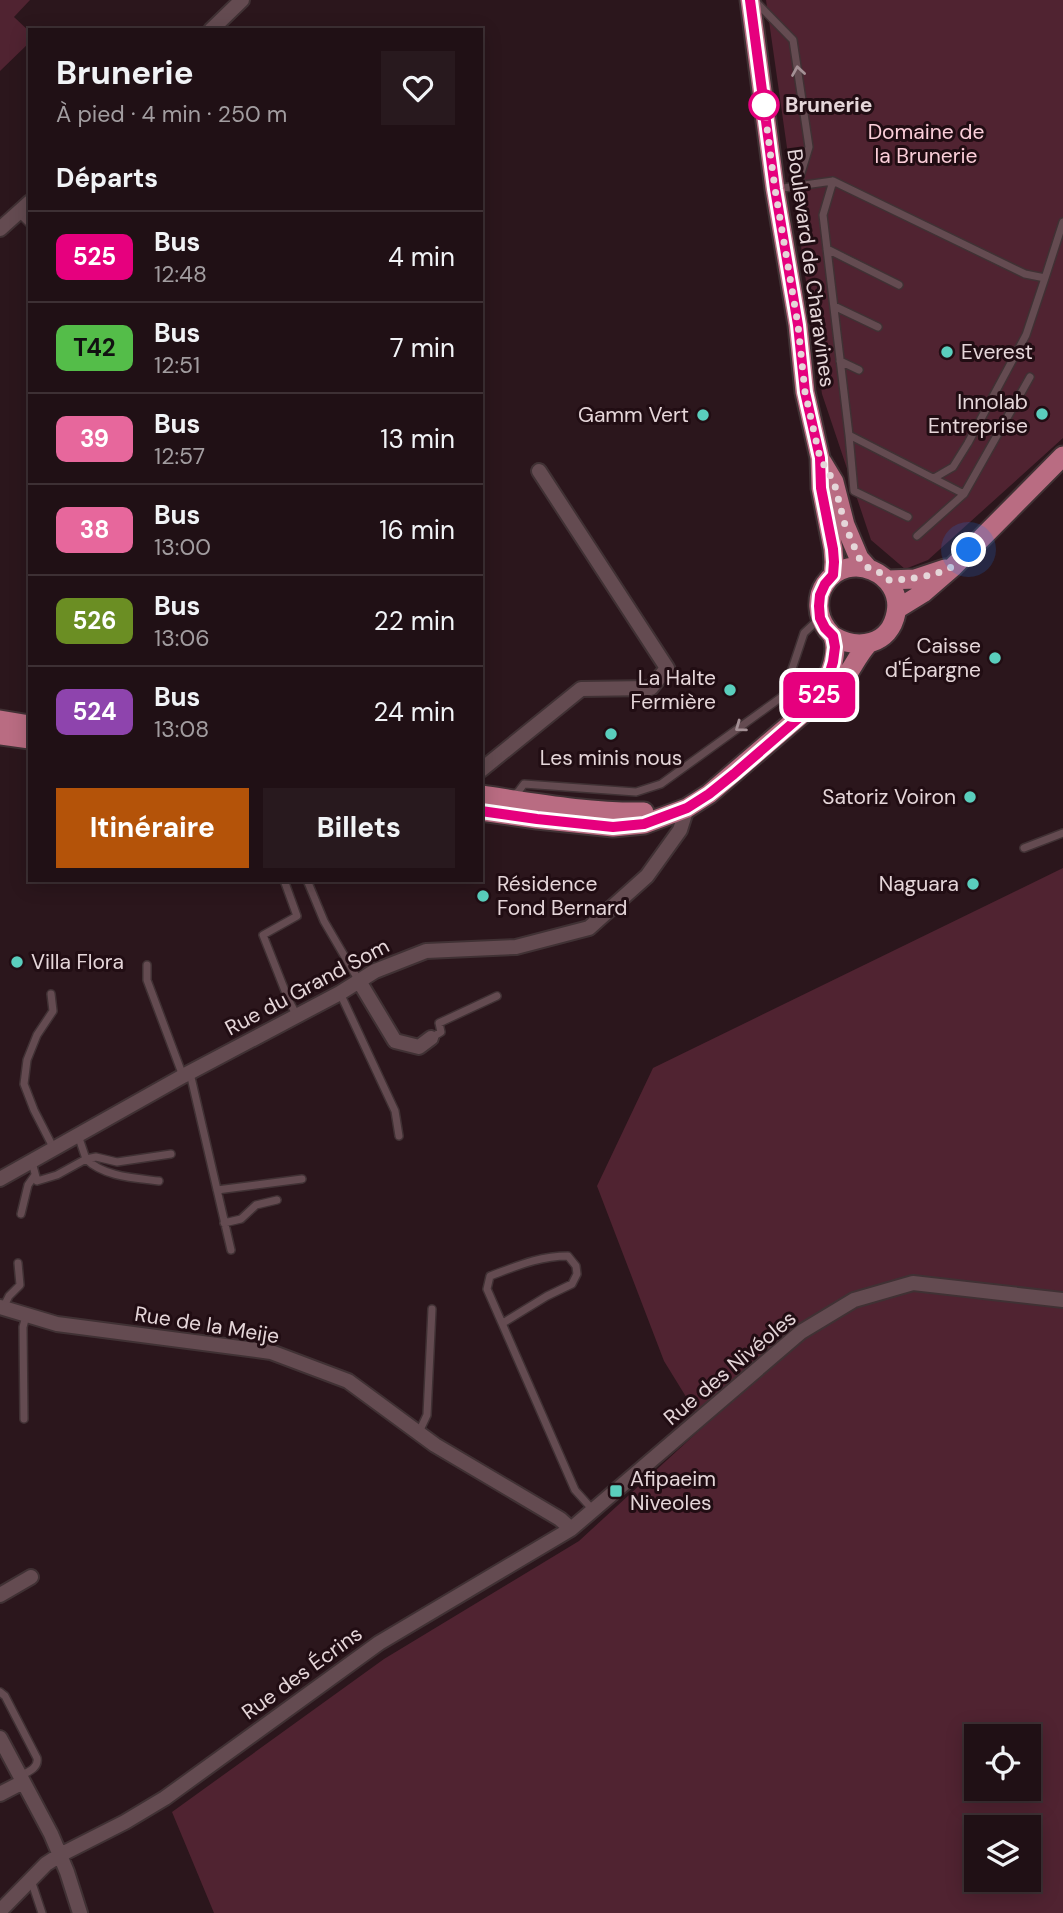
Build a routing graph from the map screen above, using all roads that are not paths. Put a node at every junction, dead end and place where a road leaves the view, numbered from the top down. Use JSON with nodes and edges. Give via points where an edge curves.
{"nodes":[{"id":1,"x":242,"y":0,"type":"edge"},
{"id":2,"x":752,"y":0,"type":"edge"},
{"id":3,"x":213,"y":28,"type":"edge"},
{"id":4,"x":833,"y":181,"type":"junction"},
{"id":5,"x":797,"y":186,"type":"junction"},
{"id":6,"x":775,"y":189,"type":"junction"},
{"id":7,"x":28,"y":204,"type":"edge"},
{"id":8,"x":18,"y":212,"type":"junction"},
{"id":9,"x":28,"y":222,"type":"edge"},
{"id":10,"x":1063,"y":222,"type":"edge"},
{"id":11,"x":0,"y":229,"type":"edge"},
{"id":12,"x":1060,"y":239,"type":"edge"},
{"id":13,"x":827,"y":249,"type":"junction"},
{"id":14,"x":1045,"y":278,"type":"junction"},
{"id":15,"x":899,"y":285,"type":"dead end"},
{"id":16,"x":834,"y":306,"type":"junction"},
{"id":17,"x":878,"y":327,"type":"dead end"},
{"id":18,"x":840,"y":361,"type":"junction"},
{"id":19,"x":859,"y":370,"type":"dead end"},
{"id":20,"x":1030,"y":377,"type":"dead end"},
{"id":21,"x":849,"y":435,"type":"junction"},
{"id":22,"x":1063,"y":456,"type":"edge"},
{"id":23,"x":820,"y":458,"type":"junction"},
{"id":24,"x":538,"y":471,"type":"dead end"},
{"id":25,"x":934,"y":478,"type":"junction"},
{"id":26,"x":964,"y":494,"type":"junction"},
{"id":27,"x":908,"y":517,"type":"dead end"},
{"id":28,"x":917,"y":536,"type":"dead end"},
{"id":29,"x":867,"y":567,"type":"junction"},
{"id":30,"x":953,"y":567,"type":"junction"},
{"id":31,"x":833,"y":575,"type":"junction"},
{"id":32,"x":888,"y":580,"type":"junction"},
{"id":33,"x":897,"y":609,"type":"junction"},
{"id":34,"x":820,"y":618,"type":"junction"},
{"id":35,"x":833,"y":636,"type":"junction"},
{"id":36,"x":868,"y":644,"type":"junction"},
{"id":37,"x":816,"y":703,"type":"junction"},
{"id":38,"x":0,"y":720,"type":"edge"},
{"id":39,"x":28,"y":725,"type":"edge"},
{"id":40,"x":0,"y":735,"type":"edge"},
{"id":41,"x":28,"y":739,"type":"edge"},
{"id":42,"x":483,"y":768,"type":"edge"},
{"id":43,"x":709,"y":794,"type":"junction"},
{"id":44,"x":483,"y":795,"type":"edge"},
{"id":45,"x":508,"y":799,"type":"junction"},
{"id":46,"x":687,"y":808,"type":"junction"},
{"id":47,"x":486,"y":812,"type":"edge"},
{"id":48,"x":1063,"y":833,"type":"edge"},
{"id":49,"x":1024,"y":848,"type":"dead end"},
{"id":50,"x":285,"y":882,"type":"edge"},
{"id":51,"x":308,"y":882,"type":"edge"},
{"id":52,"x":146,"y":965,"type":"dead end"},
{"id":53,"x":359,"y":981,"type":"junction"},
{"id":54,"x":340,"y":993,"type":"junction"},
{"id":55,"x":51,"y":994,"type":"dead end"},
{"id":56,"x":497,"y":996,"type":"dead end"},
{"id":57,"x":297,"y":1016,"type":"junction"},
{"id":58,"x":431,"y":1038,"type":"joint"},
{"id":59,"x":187,"y":1074,"type":"junction"},
{"id":60,"x":78,"y":1135,"type":"junction"},
{"id":61,"x":399,"y":1136,"type":"dead end"},
{"id":62,"x":54,"y":1150,"type":"junction"},
{"id":63,"x":171,"y":1154,"type":"dead end"},
{"id":64,"x":86,"y":1159,"type":"junction"},
{"id":65,"x":34,"y":1168,"type":"junction"},
{"id":66,"x":0,"y":1179,"type":"edge"},
{"id":67,"x":302,"y":1179,"type":"dead end"},
{"id":68,"x":159,"y":1181,"type":"dead end"},
{"id":69,"x":217,"y":1190,"type":"junction"},
{"id":70,"x":277,"y":1200,"type":"dead end"},
{"id":71,"x":21,"y":1214,"type":"dead end"},
{"id":72,"x":224,"y":1223,"type":"junction"},
{"id":73,"x":231,"y":1250,"type":"dead end"},
{"id":74,"x":18,"y":1263,"type":"dead end"},
{"id":75,"x":1063,"y":1300,"type":"edge"},
{"id":76,"x":1,"y":1308,"type":"edge"},
{"id":77,"x":432,"y":1309,"type":"dead end"},
{"id":78,"x":26,"y":1316,"type":"junction"},
{"id":79,"x":503,"y":1323,"type":"junction"},
{"id":80,"x":24,"y":1419,"type":"dead end"},
{"id":81,"x":419,"y":1433,"type":"junction"},
{"id":82,"x":593,"y":1511,"type":"junction"},
{"id":83,"x":571,"y":1529,"type":"junction"},
{"id":84,"x":31,"y":1577,"type":"dead end"},
{"id":85,"x":0,"y":1595,"type":"edge"},
{"id":86,"x":0,"y":1692,"type":"edge"},
{"id":87,"x":0,"y":1738,"type":"edge"},
{"id":88,"x":22,"y":1779,"type":"junction"},
{"id":89,"x":0,"y":1794,"type":"edge"},
{"id":90,"x":60,"y":1855,"type":"junction"},
{"id":91,"x":30,"y":1879,"type":"junction"},
{"id":92,"x":0,"y":1911,"type":"edge"},
{"id":93,"x":42,"y":1913,"type":"edge"},
{"id":94,"x":80,"y":1913,"type":"edge"}],
"edges":[{"from":1,"to":3,"type":"street"},
{"from":5,"to":2,"type":"lane","one_way":true,"via":[[809,148],[793,40]]},
{"from":2,"to":6,"type":"main road","name":"Boulevard de Charavines"},
{"from":4,"to":5,"type":"lane"},
{"from":4,"to":13,"type":"lane","via":[[823,215]]},
{"from":4,"to":14,"type":"lane","via":[[1025,274]]},
{"from":5,"to":6,"type":"lane"},
{"from":6,"to":23,"type":"main road","name":"Boulevard de Charavines","via":[[805,392]]},
{"from":7,"to":8,"type":"street"},
{"from":8,"to":9,"type":"lane"},
{"from":8,"to":11,"type":"street"},
{"from":10,"to":12,"type":"lane"},
{"from":12,"to":14,"type":"lane"},
{"from":13,"to":15,"type":"lane"},
{"from":13,"to":16,"type":"lane"},
{"from":14,"to":25,"type":"lane","via":[[1026,334],[968,443],[953,467]]},
{"from":16,"to":17,"type":"lane"},
{"from":16,"to":18,"type":"lane"},
{"from":18,"to":19,"type":"lane"},
{"from":18,"to":21,"type":"lane"},
{"from":20,"to":26,"type":"lane"},
{"from":21,"to":25,"type":"lane"},
{"from":21,"to":27,"type":"lane","via":[[854,491]]},
{"from":22,"to":30,"type":"main road"},
{"from":23,"to":29,"type":"main road","name":"Boulevard de Charavines","via":[[834,482],[859,558]]},
{"from":23,"to":31,"type":"main road","name":"Boulevard de Charavines"},
{"from":24,"to":42,"type":"street","via":[[667,668],[651,688],[581,688]]},
{"from":25,"to":26,"type":"lane"},
{"from":26,"to":28,"type":"lane"},
{"from":29,"to":31,"type":"main road","via":[[855,566]]},
{"from":29,"to":32,"type":"main road"},
{"from":30,"to":32,"type":"main road","via":[[915,579]]},
{"from":30,"to":33,"type":"main road"},
{"from":31,"to":34,"type":"main road","via":[[820,595]]},
{"from":32,"to":33,"type":"main road"},
{"from":33,"to":36,"type":"main road","via":[[889,630]]},
{"from":34,"to":35,"type":"main road"},
{"from":34,"to":45,"type":"lane","one_way":true,"via":[[804,633],[783,696],[662,784],[636,792],[534,783],[524,784]]},
{"from":35,"to":36,"type":"main road","via":[[855,645]]},
{"from":35,"to":37,"type":"main road","via":[[833,662]]},
{"from":36,"to":37,"type":"main road","via":[[844,680]]},
{"from":37,"to":43,"type":"main road"},
{"from":38,"to":39,"type":"main road"},
{"from":40,"to":41,"type":"main road"},
{"from":43,"to":45,"type":"main road","via":[[647,812],[615,813]]},
{"from":43,"to":46,"type":"main road"},
{"from":44,"to":45,"type":"main road"},
{"from":45,"to":47,"type":"lane"},
{"from":46,"to":47,"type":"main road","via":[[644,824],[613,827]]},
{"from":46,"to":53,"type":"street","name":"Rue du Grand Som","via":[[680,830],[647,876],[589,928],[516,947],[426,951]]},
{"from":48,"to":49,"type":"lane"},
{"from":50,"to":57,"type":"lane","via":[[298,916],[263,935]]},
{"from":51,"to":53,"type":"lane","via":[[324,921]]},
{"from":52,"to":59,"type":"lane","via":[[147,980]]},
{"from":53,"to":54,"type":"street","name":"Rue du Grand Som"},
{"from":53,"to":58,"type":"street","via":[[395,1041],[419,1047]]},
{"from":54,"to":57,"type":"street","name":"Rue du Grand Som"},
{"from":54,"to":61,"type":"lane","via":[[395,1111]]},
{"from":55,"to":62,"type":"lane","via":[[53,1011],[27,1060],[24,1084]]},
{"from":56,"to":58,"type":"lane","via":[[439,1023],[440,1032]]},
{"from":57,"to":59,"type":"street","name":"Rue du Grand Som"},
{"from":59,"to":60,"type":"street","name":"Rue du Grand Som"},
{"from":59,"to":69,"type":"lane"},
{"from":60,"to":62,"type":"street","name":"Rue du Grand Som"},
{"from":60,"to":64,"type":"lane"},
{"from":62,"to":65,"type":"street","name":"Rue du Grand Som"},
{"from":63,"to":64,"type":"lane","via":[[117,1162]]},
{"from":64,"to":65,"type":"lane","via":[[37,1181]]},
{"from":64,"to":68,"type":"lane","via":[[121,1176]]},
{"from":65,"to":66,"type":"street","name":"Rue du Grand Som"},
{"from":65,"to":71,"type":"lane"},
{"from":67,"to":69,"type":"lane"},
{"from":69,"to":72,"type":"lane"},
{"from":70,"to":72,"type":"lane","via":[[256,1205],[241,1219]]},
{"from":72,"to":73,"type":"lane"},
{"from":74,"to":76,"type":"lane","via":[[20,1285]]},
{"from":75,"to":82,"type":"street","name":"Rue des Nivéoles","via":[[913,1283],[854,1300],[801,1332]]},
{"from":76,"to":78,"type":"street","name":"Rue de la Meije"},
{"from":77,"to":81,"type":"lane","via":[[427,1415]]},
{"from":78,"to":80,"type":"lane"},
{"from":78,"to":81,"type":"street","name":"Rue de la Meije","via":[[271,1352],[348,1381]]},
{"from":79,"to":79,"type":"lane","via":[[487,1289],[490,1276],[531,1260],[568,1256],[576,1266],[572,1284]]},
{"from":79,"to":82,"type":"lane","via":[[575,1490]]},
{"from":81,"to":83,"type":"street","name":"Rue de la Meije"},
{"from":82,"to":83,"type":"street","name":"Rue des Nivéoles"},
{"from":83,"to":90,"type":"street","name":"Rue des Écrins","via":[[379,1643],[165,1798]]},
{"from":84,"to":85,"type":"street"},
{"from":86,"to":88,"type":"lane","via":[[37,1758],[36,1766]]},
{"from":87,"to":88,"type":"street"},
{"from":88,"to":89,"type":"street"},
{"from":88,"to":90,"type":"street"},
{"from":90,"to":91,"type":"street","name":"Rue des Écrins"},
{"from":90,"to":94,"type":"street"},
{"from":91,"to":92,"type":"street","name":"Rue des Écrins"},
{"from":91,"to":93,"type":"lane"}]}
